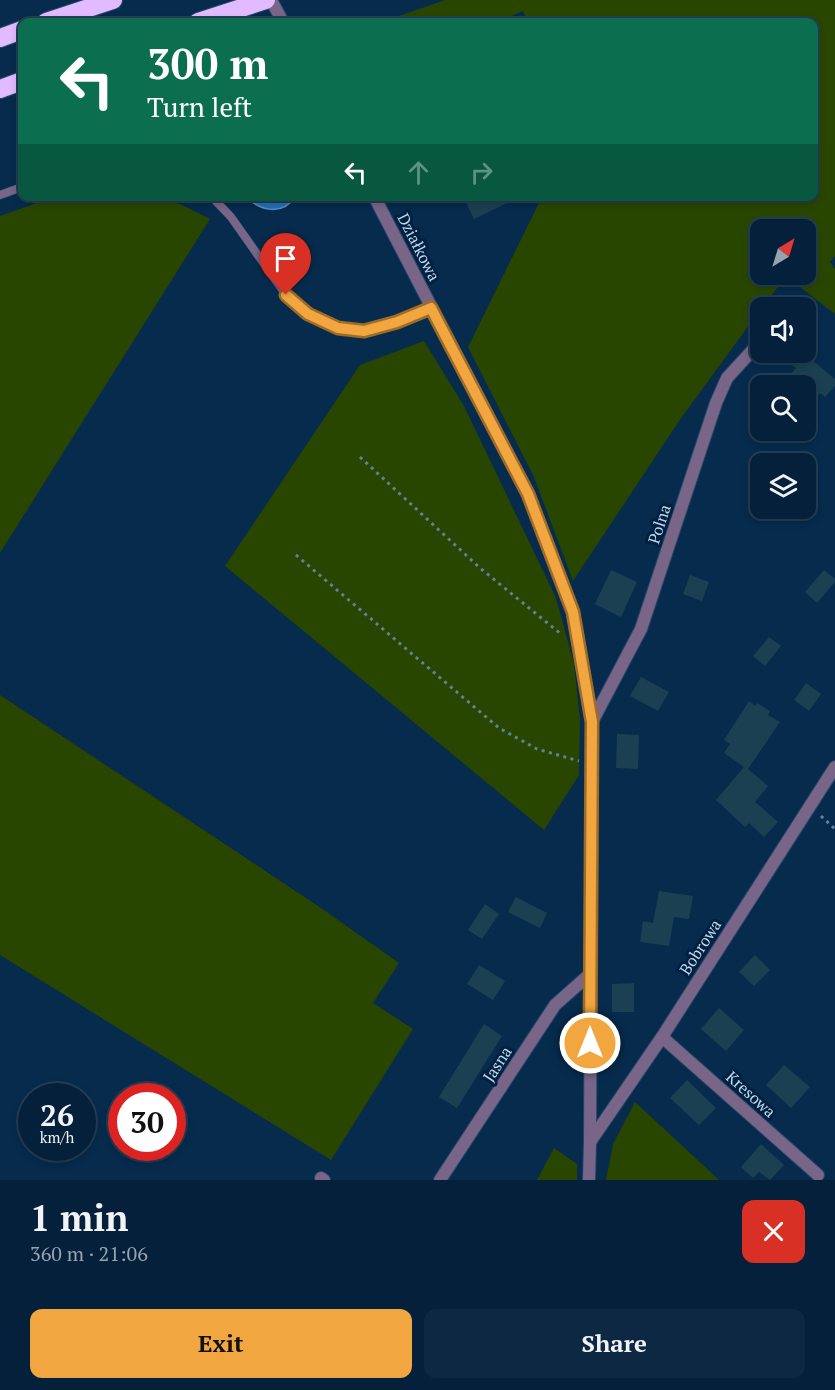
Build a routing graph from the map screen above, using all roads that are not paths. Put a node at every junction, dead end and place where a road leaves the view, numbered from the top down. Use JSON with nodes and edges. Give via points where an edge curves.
{"nodes":[{"id":1,"x":113,"y":0,"type":"edge"},
{"id":2,"x":270,"y":0,"type":"edge"},
{"id":3,"x":258,"y":3,"type":"edge"},
{"id":4,"x":58,"y":18,"type":"edge"},
{"id":5,"x":211,"y":18,"type":"edge"},
{"id":6,"x":281,"y":18,"type":"edge"},
{"id":7,"x":18,"y":31,"type":"edge"},
{"id":8,"x":0,"y":38,"type":"edge"},
{"id":9,"x":18,"y":82,"type":"edge"},
{"id":10,"x":0,"y":89,"type":"edge"},
{"id":11,"x":18,"y":188,"type":"edge"},
{"id":12,"x":0,"y":195,"type":"edge"},
{"id":13,"x":216,"y":201,"type":"edge"},
{"id":14,"x":377,"y":201,"type":"edge"},
{"id":15,"x":431,"y":308,"type":"junction"},
{"id":16,"x":750,"y":353,"type":"edge"},
{"id":17,"x":592,"y":722,"type":"junction"},
{"id":18,"x":835,"y":767,"type":"edge"},
{"id":19,"x":590,"y":974,"type":"junction"},
{"id":20,"x":662,"y":1037,"type":"junction"},
{"id":21,"x":590,"y":1142,"type":"junction"},
{"id":22,"x":818,"y":1175,"type":"dead end"},
{"id":23,"x":440,"y":1180,"type":"edge"},
{"id":24,"x":589,"y":1180,"type":"edge"}],
"edges":[{"from":1,"to":4,"type":"highway"},
{"from":2,"to":6,"type":"street"},
{"from":3,"to":5,"type":"highway"},
{"from":7,"to":8,"type":"highway"},
{"from":9,"to":10,"type":"highway"},
{"from":11,"to":12,"type":"lane"},
{"from":13,"to":15,"type":"lane","via":[[286,295],[308,314],[338,328],[364,331]]},
{"from":14,"to":15,"type":"street","name":"Działkowa"},
{"from":15,"to":17,"type":"street","name":"Działkowa","via":[[528,494],[573,612]]},
{"from":16,"to":17,"type":"street","name":"Polna","via":[[727,378],[716,403],[641,630]]},
{"from":17,"to":19,"type":"street","name":"Działkowa"},
{"from":18,"to":20,"type":"street","name":"Bobrowa"},
{"from":19,"to":21,"type":"street","name":"Działkowa"},
{"from":19,"to":23,"type":"street","name":"Jasna","via":[[555,1005]]},
{"from":20,"to":21,"type":"street","name":"Bobrowa"},
{"from":20,"to":22,"type":"street","name":"Kresowa"},
{"from":21,"to":24,"type":"street","name":"Działkowa"}]}
